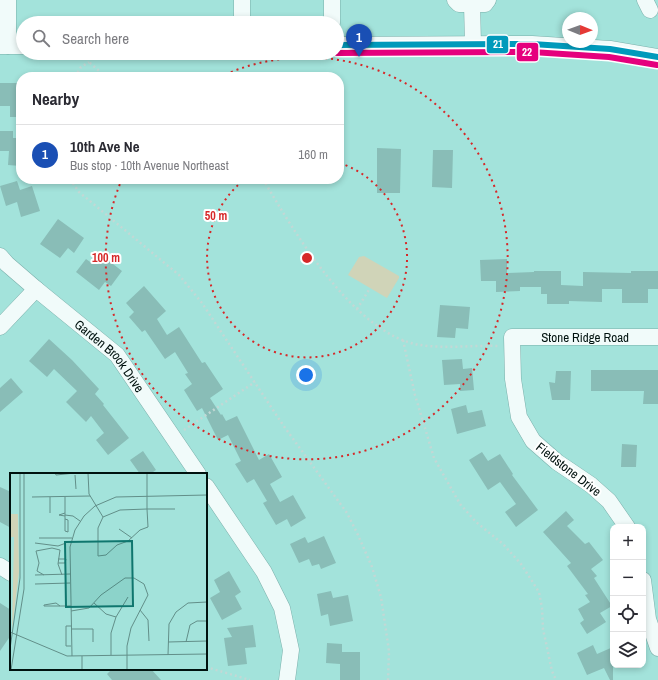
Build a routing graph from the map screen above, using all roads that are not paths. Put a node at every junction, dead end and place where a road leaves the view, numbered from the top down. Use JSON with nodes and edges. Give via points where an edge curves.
{"nodes":[{"id":1,"x":8,"y":0,"type":"edge"},
{"id":2,"x":242,"y":0,"type":"edge"},
{"id":3,"x":332,"y":0,"type":"edge"},
{"id":4,"x":455,"y":0,"type":"edge"},
{"id":5,"x":488,"y":0,"type":"edge"},
{"id":6,"x":472,"y":4,"type":"junction"},
{"id":7,"x":242,"y":16,"type":"edge"},
{"id":8,"x":332,"y":16,"type":"edge"},
{"id":9,"x":344,"y":44,"type":"edge"},
{"id":10,"x":473,"y":44,"type":"junction"},
{"id":11,"x":10,"y":46,"type":"edge"},
{"id":12,"x":658,"y":57,"type":"edge"},
{"id":13,"x":0,"y":256,"type":"edge"},
{"id":14,"x":36,"y":289,"type":"junction"},
{"id":15,"x":0,"y":327,"type":"edge"},
{"id":16,"x":512,"y":337,"type":"joint"},
{"id":17,"x":658,"y":337,"type":"edge"},
{"id":18,"x":197,"y":473,"type":"edge"},
{"id":19,"x":207,"y":487,"type":"edge"},
{"id":20,"x":624,"y":524,"type":"edge"},
{"id":21,"x":0,"y":566,"type":"edge"},
{"id":22,"x":10,"y":572,"type":"edge"},
{"id":23,"x":645,"y":596,"type":"edge"},
{"id":24,"x":658,"y":648,"type":"edge"},
{"id":25,"x":287,"y":680,"type":"edge"}],
"edges":[{"from":1,"to":11,"type":"street"},
{"from":2,"to":7,"type":"street"},
{"from":3,"to":8,"type":"street"},
{"from":4,"to":6,"type":"street","via":[[459,4]]},
{"from":5,"to":6,"type":"street","via":[[485,4]]},
{"from":6,"to":10,"type":"street"},
{"from":9,"to":10,"type":"street"},
{"from":10,"to":12,"type":"street","via":[[576,46]]},
{"from":13,"to":14,"type":"street","name":"Garden Brook Drive"},
{"from":14,"to":15,"type":"street"},
{"from":14,"to":18,"type":"street","name":"Garden Brook Drive","via":[[117,355]]},
{"from":16,"to":17,"type":"street","name":"Stone Ridge Road"},
{"from":16,"to":20,"type":"street","name":"Fieldstone Drive","via":[[513,379],[519,417],[533,441],[609,501]]},
{"from":19,"to":25,"type":"street","via":[[264,572],[282,608],[291,650]]},
{"from":21,"to":22,"type":"street"},
{"from":23,"to":24,"type":"street","via":[[648,618]]}]}
